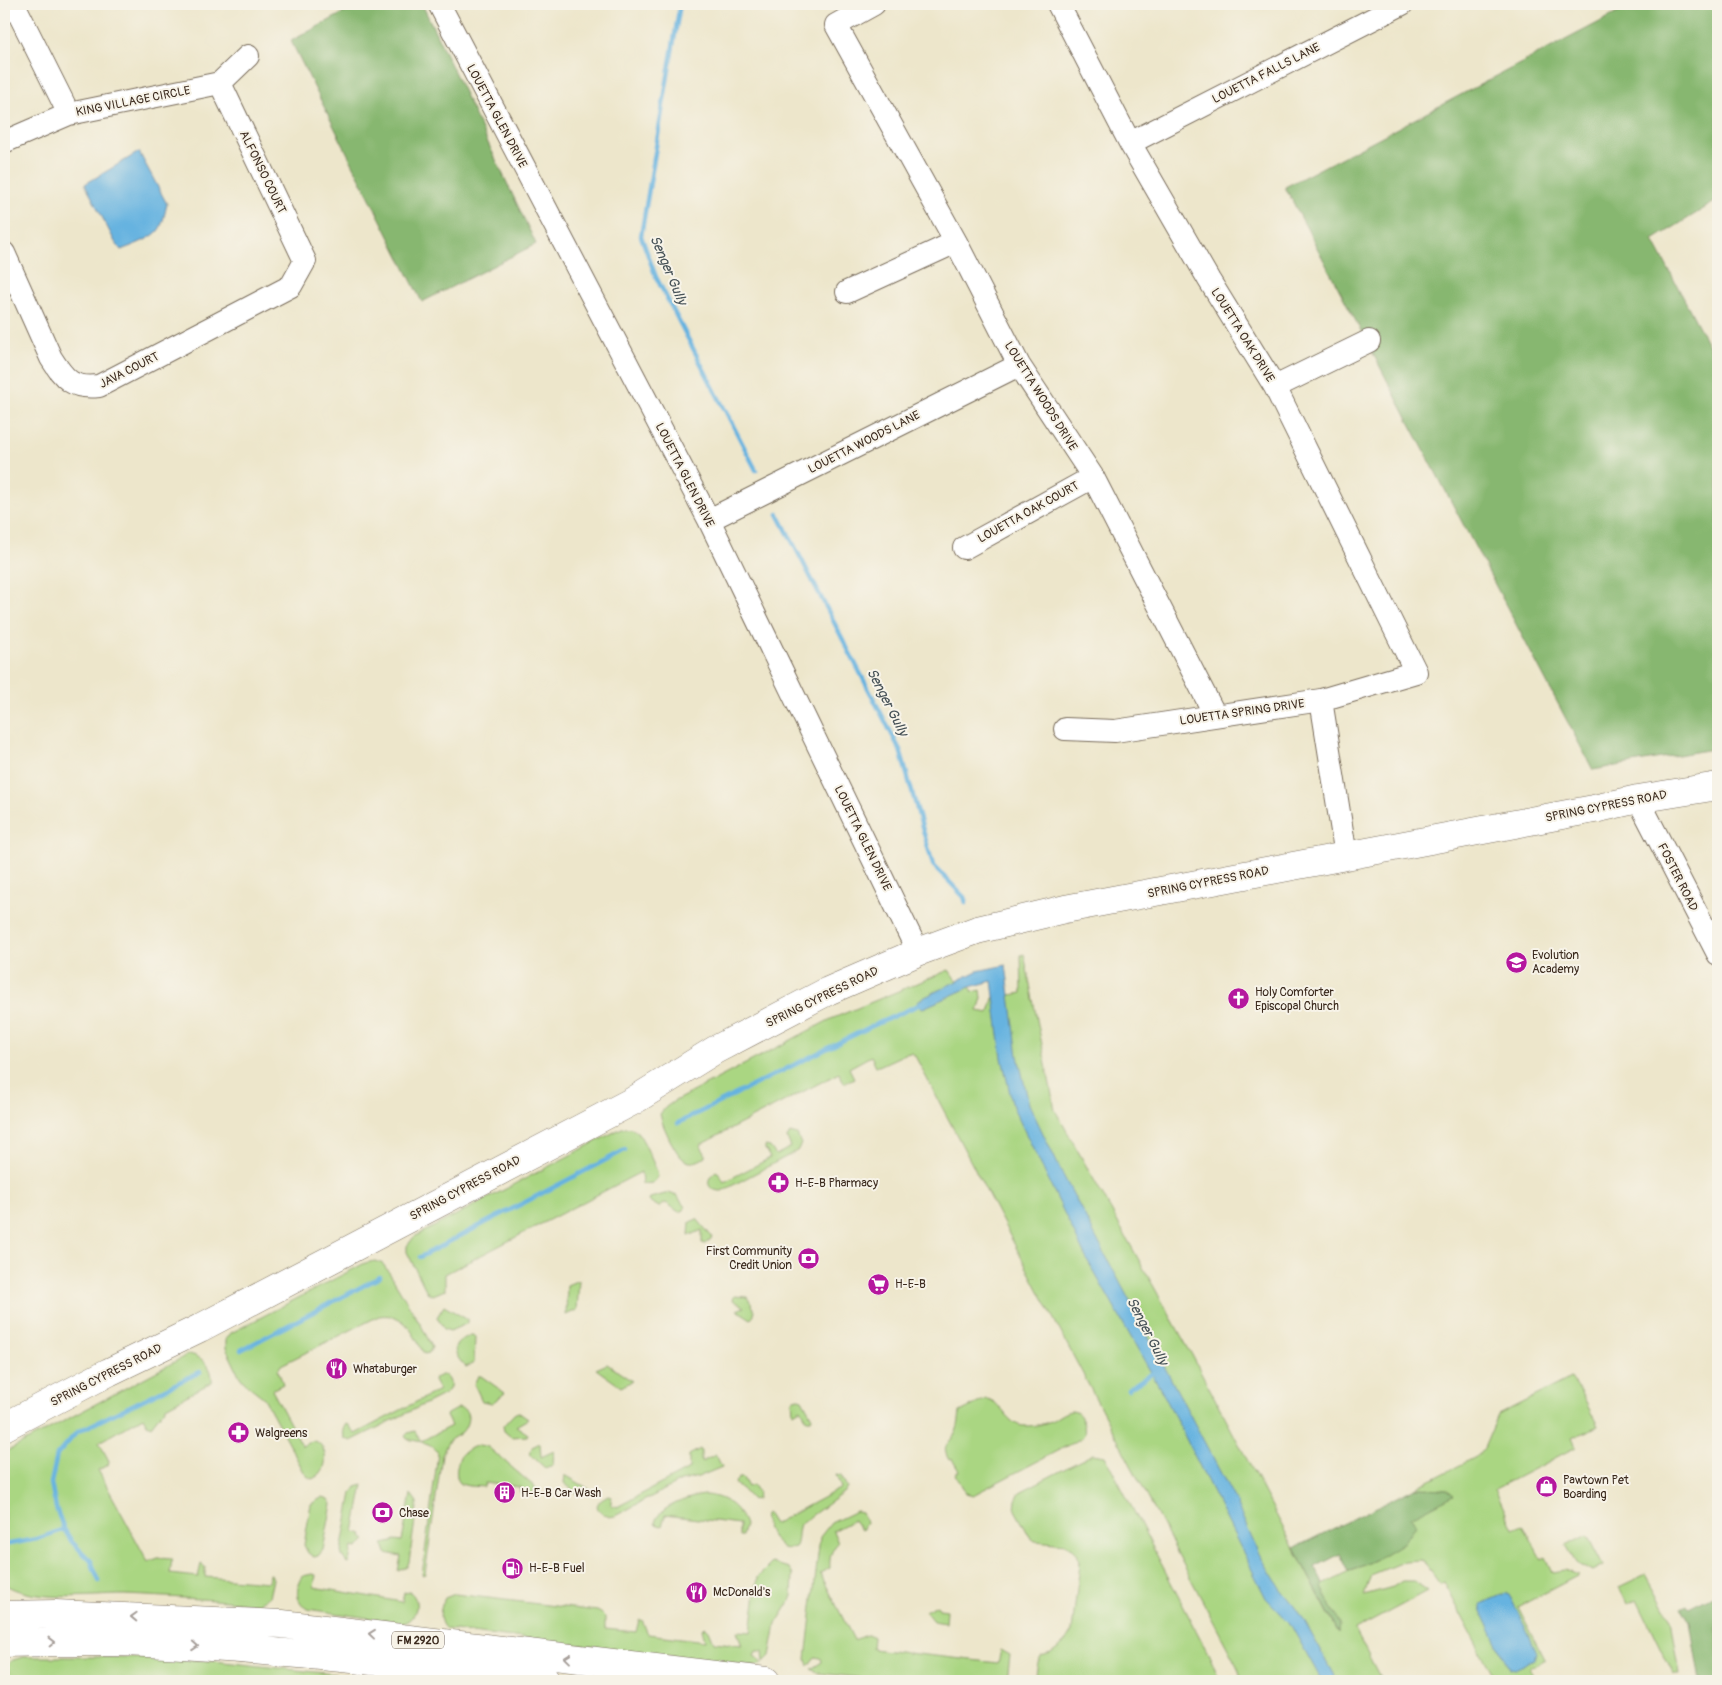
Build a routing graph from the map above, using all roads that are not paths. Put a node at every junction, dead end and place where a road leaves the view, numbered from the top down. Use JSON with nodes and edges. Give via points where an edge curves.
{"nodes":[{"id":1,"x":14,"y":4,"type":"edge"},
{"id":2,"x":439,"y":4,"type":"edge"},
{"id":3,"x":874,"y":4,"type":"edge"},
{"id":4,"x":1058,"y":4,"type":"edge"},
{"id":5,"x":1402,"y":4,"type":"edge"},
{"id":6,"x":248,"y":56,"type":"dead end"},
{"id":7,"x":220,"y":83,"type":"junction"},
{"id":8,"x":69,"y":114,"type":"junction"},
{"id":9,"x":4,"y":142,"type":"edge"},
{"id":10,"x":1130,"y":143,"type":"junction"},
{"id":11,"x":956,"y":242,"type":"junction"},
{"id":12,"x":4,"y":253,"type":"edge"},
{"id":13,"x":305,"y":261,"type":"joint"},
{"id":14,"x":847,"y":292,"type":"dead end"},
{"id":15,"x":1369,"y":342,"type":"dead end"},
{"id":16,"x":1019,"y":365,"type":"junction"},
{"id":17,"x":1275,"y":387,"type":"junction"},
{"id":18,"x":1093,"y":477,"type":"junction"},
{"id":19,"x":709,"y":520,"type":"junction"},
{"id":20,"x":964,"y":548,"type":"dead end"},
{"id":21,"x":1416,"y":672,"type":"joint"},
{"id":22,"x":1321,"y":700,"type":"junction"},
{"id":23,"x":1215,"y":715,"type":"junction"},
{"id":24,"x":1065,"y":729,"type":"dead end"},
{"id":25,"x":1718,"y":786,"type":"edge"},
{"id":26,"x":1638,"y":799,"type":"junction"},
{"id":27,"x":1346,"y":856,"type":"junction"},
{"id":28,"x":918,"y":952,"type":"junction"},
{"id":29,"x":1718,"y":954,"type":"edge"},
{"id":30,"x":4,"y":1408,"type":"edge"},
{"id":31,"x":31,"y":1413,"type":"junction"},
{"id":32,"x":4,"y":1427,"type":"edge"},
{"id":33,"x":4,"y":1596,"type":"edge"},
{"id":34,"x":55,"y":1614,"type":"junction"},
{"id":35,"x":4,"y":1615,"type":"edge"},
{"id":36,"x":4,"y":1643,"type":"edge"},
{"id":37,"x":546,"y":1681,"type":"edge"},
{"id":38,"x":766,"y":1681,"type":"edge"}],
"edges":[{"from":1,"to":8,"type":"street","name":"KING VILLAGE CIRCLE"},
{"from":2,"to":19,"type":"street","name":"LOUETTA GLEN DRIVE"},
{"from":3,"to":11,"type":"street","name":"LOUETTA WOODS DRIVE","via":[[836,25]]},
{"from":4,"to":10,"type":"street","name":"LOUETTA OAK DRIVE"},
{"from":5,"to":10,"type":"street","name":"LOUETTA FALLS LANE"},
{"from":6,"to":7,"type":"street"},
{"from":7,"to":8,"type":"street","name":"KING VILLAGE CIRCLE"},
{"from":7,"to":13,"type":"street","name":"ALFONSO COURT"},
{"from":8,"to":9,"type":"street"},
{"from":10,"to":17,"type":"street","name":"LOUETTA OAK DRIVE"},
{"from":11,"to":14,"type":"street"},
{"from":11,"to":16,"type":"street","name":"LOUETTA WOODS DRIVE"},
{"from":12,"to":13,"type":"street","name":"JAVA COURT","via":[[56,366],[72,384],[86,388],[98,386],[291,286]]},
{"from":15,"to":17,"type":"street"},
{"from":16,"to":18,"type":"street","name":"LOUETTA WOODS DRIVE"},
{"from":16,"to":19,"type":"street","name":"LOUETTA WOODS LANE"},
{"from":17,"to":21,"type":"street","name":"LOUETTA OAK DRIVE"},
{"from":18,"to":20,"type":"street","name":"LOUETTA OAK COURT"},
{"from":18,"to":23,"type":"street","name":"LOUETTA WOODS DRIVE"},
{"from":19,"to":28,"type":"street","name":"LOUETTA GLEN DRIVE"},
{"from":21,"to":22,"type":"street","name":"LOUETTA SPRING DRIVE"},
{"from":22,"to":23,"type":"street","name":"LOUETTA SPRING DRIVE"},
{"from":22,"to":27,"type":"street"},
{"from":23,"to":24,"type":"street","name":"LOUETTA SPRING DRIVE","via":[[1116,731]]},
{"from":25,"to":26,"type":"main road","name":"SPRING CYPRESS ROAD"},
{"from":26,"to":27,"type":"main road","name":"SPRING CYPRESS ROAD"},
{"from":26,"to":29,"type":"street","name":"FOSTER ROAD"},
{"from":27,"to":28,"type":"main road","name":"SPRING CYPRESS ROAD","via":[[1065,909],[977,930]]},
{"from":28,"to":31,"type":"main road","name":"SPRING CYPRESS ROAD","via":[[828,991],[715,1050],[633,1101]]},
{"from":30,"to":31,"type":"main road"},
{"from":31,"to":32,"type":"main road","name":"SPRING CYPRESS ROAD"},
{"from":33,"to":34,"type":"main road"},
{"from":34,"to":35,"type":"main road","name":"FM 2920","number":"FM 2920"},
{"from":38,"to":34,"type":"main road","name":"FM 2920","number":"FM 2920","one_way":true,"via":[[282,1624]]},
{"from":36,"to":37,"type":"main road","name":"FM 2920","number":"FM 2920","one_way":true,"via":[[146,1643],[284,1652]]}]}
